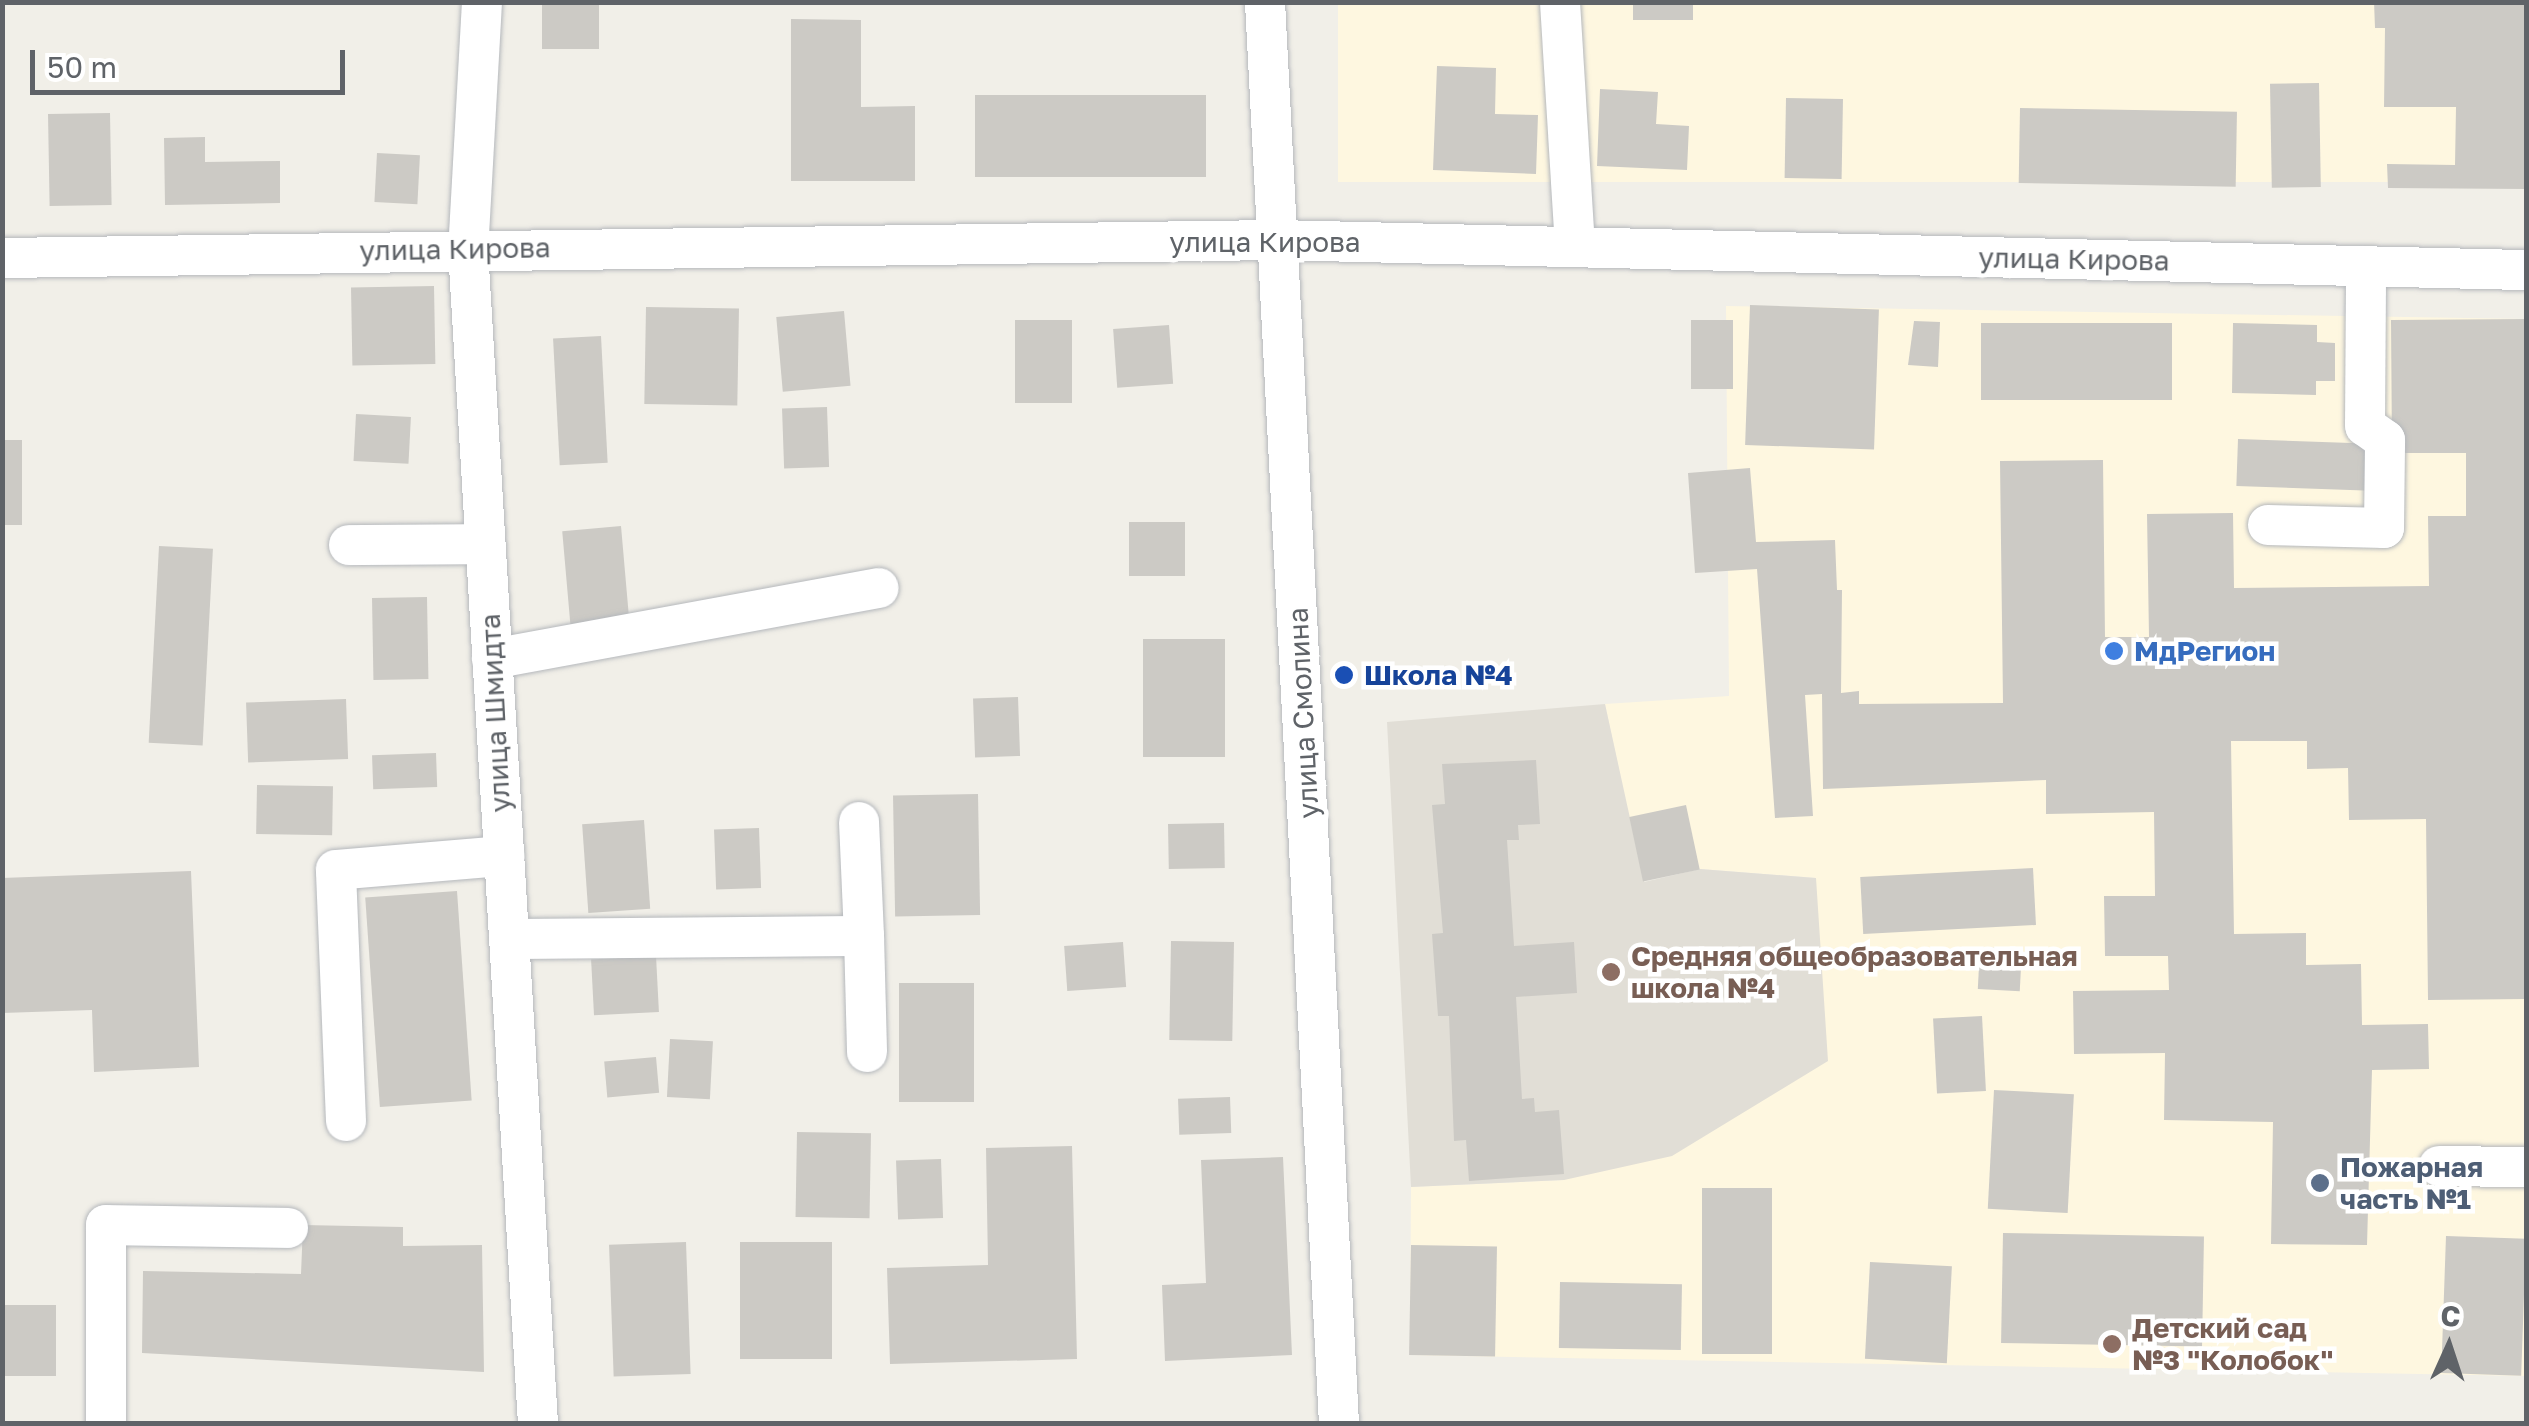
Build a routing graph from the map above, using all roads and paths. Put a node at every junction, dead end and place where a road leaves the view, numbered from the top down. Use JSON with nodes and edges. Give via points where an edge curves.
{"nodes":[{"id":1,"x":482,"y":2,"type":"edge"},
{"id":2,"x":1265,"y":2,"type":"edge"},
{"id":3,"x":1560,"y":2,"type":"edge"},
{"id":4,"x":1278,"y":240,"type":"junction"},
{"id":5,"x":1575,"y":247,"type":"junction"},
{"id":6,"x":468,"y":249,"type":"junction"},
{"id":7,"x":2,"y":258,"type":"edge"},
{"id":8,"x":2366,"y":266,"type":"junction"},
{"id":9,"x":2526,"y":270,"type":"edge"},
{"id":10,"x":2268,"y":525,"type":"dead end"},
{"id":11,"x":485,"y":544,"type":"junction"},
{"id":12,"x":349,"y":545,"type":"dead end"},
{"id":13,"x":879,"y":588,"type":"dead end"},
{"id":14,"x":492,"y":659,"type":"junction"},
{"id":15,"x":859,"y":822,"type":"dead end"},
{"id":16,"x":504,"y":856,"type":"junction"},
{"id":17,"x":864,"y":936,"type":"junction"},
{"id":18,"x":509,"y":939,"type":"junction"},
{"id":19,"x":867,"y":1052,"type":"dead end"},
{"id":20,"x":346,"y":1121,"type":"dead end"},
{"id":21,"x":2439,"y":1166,"type":"dead end"},
{"id":22,"x":2526,"y":1167,"type":"edge"},
{"id":23,"x":288,"y":1228,"type":"dead end"},
{"id":24,"x":106,"y":1424,"type":"edge"},
{"id":25,"x":538,"y":1424,"type":"edge"},
{"id":26,"x":1339,"y":1424,"type":"edge"}],
"edges":[{"from":1,"to":6,"type":"street","name":"улица Шмидта"},
{"from":2,"to":4,"type":"street","name":"улица Смолина"},
{"from":3,"to":5,"type":"street"},
{"from":4,"to":5,"type":"street","name":"улица Кирова"},
{"from":4,"to":6,"type":"street","name":"улица Кирова"},
{"from":4,"to":26,"type":"street","name":"улица Смолина"},
{"from":5,"to":8,"type":"street","name":"улица Кирова"},
{"from":6,"to":7,"type":"street","name":"улица Кирова"},
{"from":6,"to":11,"type":"street","name":"улица Шмидта"},
{"from":8,"to":9,"type":"street","name":"улица Кирова"},
{"from":8,"to":10,"type":"street","via":[[2365,426],[2385,440],[2384,528]]},
{"from":11,"to":12,"type":"street"},
{"from":11,"to":14,"type":"street","name":"улица Шмидта"},
{"from":13,"to":14,"type":"street"},
{"from":14,"to":16,"type":"street","name":"улица Шмидта"},
{"from":15,"to":17,"type":"street"},
{"from":16,"to":18,"type":"street","name":"улица Шмидта"},
{"from":16,"to":20,"type":"street","via":[[336,870]]},
{"from":17,"to":18,"type":"street"},
{"from":17,"to":19,"type":"street"},
{"from":18,"to":25,"type":"street","name":"улица Шмидта"},
{"from":21,"to":22,"type":"street"},
{"from":23,"to":24,"type":"street","via":[[106,1225]]}]}
